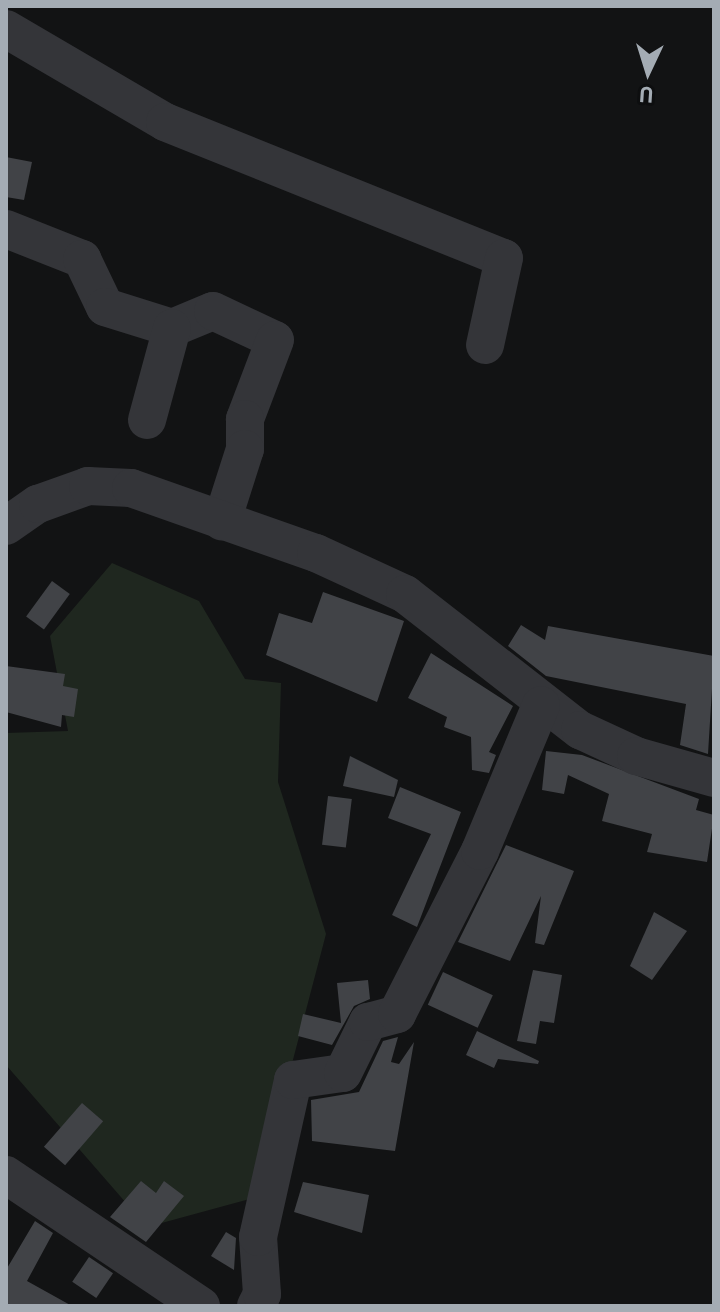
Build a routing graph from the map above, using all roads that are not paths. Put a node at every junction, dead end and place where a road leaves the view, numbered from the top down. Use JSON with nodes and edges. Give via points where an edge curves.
{"nodes":[{"id":1,"x":6,"y":29,"type":"edge"},
{"id":2,"x":6,"y":229,"type":"edge"},
{"id":3,"x":172,"y":328,"type":"junction"},
{"id":4,"x":485,"y":345,"type":"dead end"},
{"id":5,"x":147,"y":420,"type":"dead end"},
{"id":6,"x":222,"y":521,"type":"junction"},
{"id":7,"x":6,"y":526,"type":"edge"},
{"id":8,"x":541,"y":705,"type":"junction"},
{"id":9,"x":714,"y":778,"type":"edge"},
{"id":10,"x":6,"y":1175,"type":"edge"},
{"id":11,"x":201,"y":1306,"type":"edge"},
{"id":12,"x":256,"y":1306,"type":"edge"}],
"edges":[{"from":1,"to":4,"type":"street","via":[[165,122],[504,258]]},
{"from":2,"to":3,"type":"street","via":[[82,259],[99,304]]},
{"from":3,"to":5,"type":"street"},
{"from":3,"to":6,"type":"street","via":[[213,311],[277,344],[245,419],[245,449]]},
{"from":6,"to":7,"type":"street","via":[[131,488],[88,486],[38,504]]},
{"from":6,"to":8,"type":"street","via":[[405,594]]},
{"from":8,"to":9,"type":"street","via":[[636,756]]},
{"from":8,"to":12,"type":"street","via":[[480,851],[397,1014],[368,1022],[343,1073],[293,1080],[258,1237]]},
{"from":10,"to":11,"type":"street"}]}
